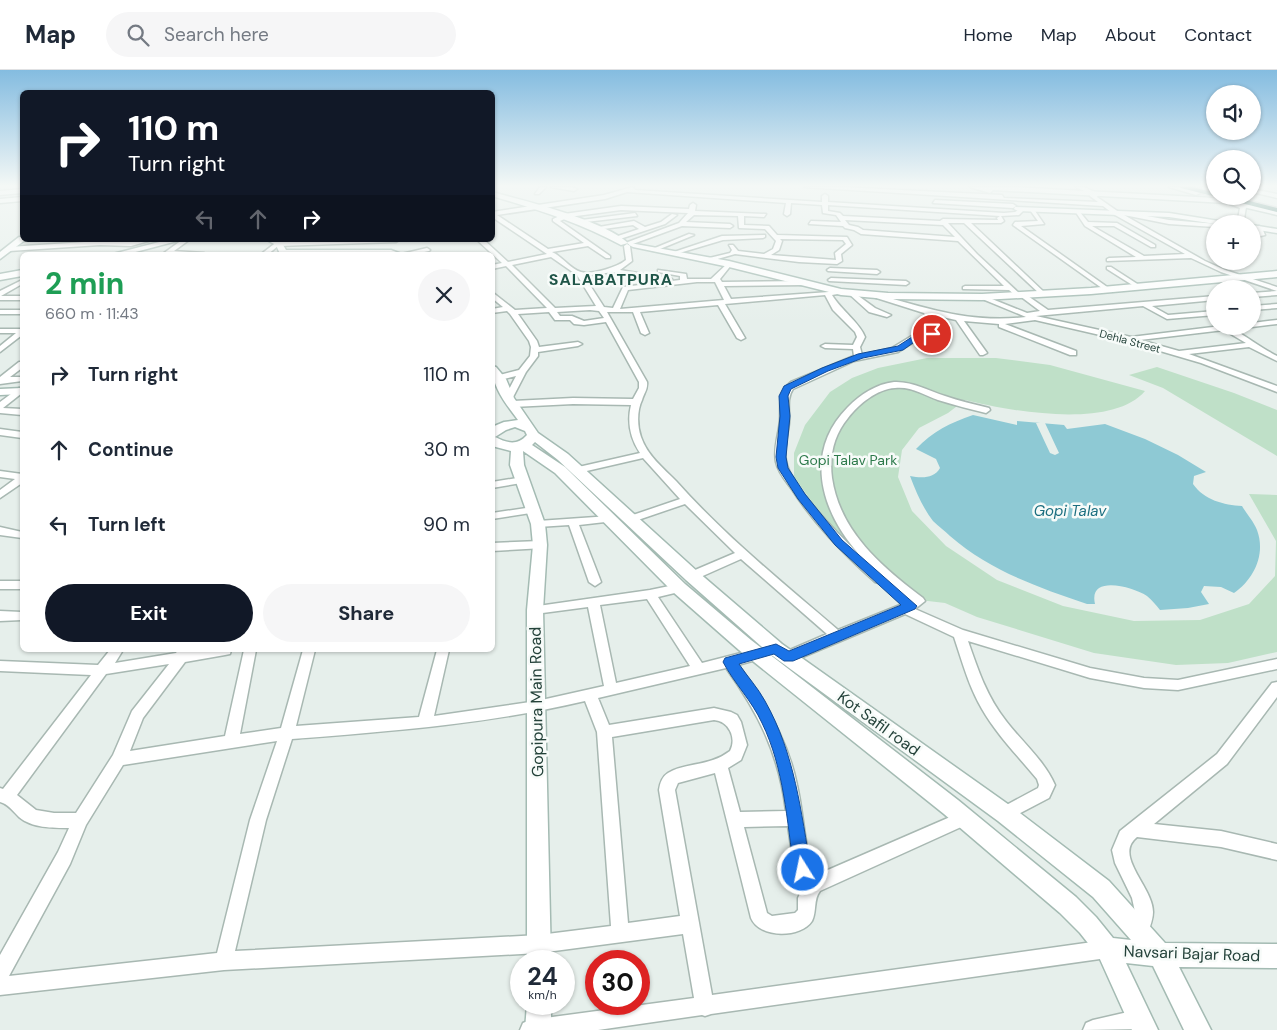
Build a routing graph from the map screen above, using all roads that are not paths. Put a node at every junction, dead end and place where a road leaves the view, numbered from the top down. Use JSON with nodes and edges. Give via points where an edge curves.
{"nodes":[{"id":1,"x":519,"y":232,"type":"edge"},
{"id":2,"x":572,"y":232,"type":"edge"},
{"id":3,"x":603,"y":232,"type":"edge"},
{"id":4,"x":635,"y":232,"type":"edge"},
{"id":5,"x":660,"y":232,"type":"edge"},
{"id":6,"x":771,"y":232,"type":"edge"},
{"id":7,"x":861,"y":232,"type":"edge"},
{"id":8,"x":953,"y":232,"type":"edge"},
{"id":9,"x":976,"y":232,"type":"edge"},
{"id":10,"x":1026,"y":232,"type":"edge"},
{"id":11,"x":1099,"y":232,"type":"edge"},
{"id":12,"x":1128,"y":232,"type":"edge"},
{"id":13,"x":1151,"y":232,"type":"edge"},
{"id":14,"x":691,"y":235,"type":"dead end"},
{"id":15,"x":895,"y":235,"type":"junction"},
{"id":16,"x":763,"y":236,"type":"dead end"},
{"id":17,"x":614,"y":238,"type":"junction"},
{"id":18,"x":722,"y":238,"type":"junction"},
{"id":19,"x":1129,"y":238,"type":"dead end"},
{"id":20,"x":1138,"y":238,"type":"junction"},
{"id":21,"x":778,"y":239,"type":"junction"},
{"id":22,"x":960,"y":239,"type":"junction"},
{"id":23,"x":1110,"y":239,"type":"junction"},
{"id":24,"x":1120,"y":239,"type":"dead end"},
{"id":25,"x":20,"y":241,"type":"edge"},
{"id":26,"x":57,"y":242,"type":"edge"},
{"id":27,"x":140,"y":242,"type":"edge"},
{"id":28,"x":169,"y":242,"type":"edge"},
{"id":29,"x":183,"y":242,"type":"edge"},
{"id":30,"x":276,"y":242,"type":"edge"},
{"id":31,"x":482,"y":242,"type":"edge"},
{"id":32,"x":77,"y":243,"type":"edge"},
{"id":33,"x":818,"y":243,"type":"dead end"},
{"id":34,"x":100,"y":244,"type":"junction"},
{"id":35,"x":589,"y":244,"type":"junction"},
{"id":36,"x":628,"y":244,"type":"junction"},
{"id":37,"x":897,"y":244,"type":"dead end"},
{"id":38,"x":1153,"y":246,"type":"dead end"},
{"id":39,"x":50,"y":247,"type":"junction"},
{"id":40,"x":9,"y":250,"type":"junction"},
{"id":41,"x":653,"y":250,"type":"junction"},
{"id":42,"x":94,"y":251,"type":"dead end"},
{"id":43,"x":49,"y":252,"type":"edge"},
{"id":44,"x":126,"y":252,"type":"edge"},
{"id":45,"x":169,"y":252,"type":"edge"},
{"id":46,"x":266,"y":252,"type":"edge"},
{"id":47,"x":494,"y":252,"type":"edge"},
{"id":48,"x":734,"y":252,"type":"junction"},
{"id":49,"x":495,"y":253,"type":"edge"},
{"id":50,"x":551,"y":253,"type":"junction"},
{"id":51,"x":674,"y":254,"type":"junction"},
{"id":52,"x":975,"y":255,"type":"junction"},
{"id":53,"x":984,"y":255,"type":"dead end"},
{"id":54,"x":993,"y":255,"type":"dead end"},
{"id":55,"x":1001,"y":255,"type":"junction"},
{"id":56,"x":0,"y":256,"type":"edge"},
{"id":57,"x":764,"y":256,"type":"junction"},
{"id":58,"x":1191,"y":256,"type":"junction"},
{"id":59,"x":608,"y":257,"type":"dead end"},
{"id":60,"x":1142,"y":258,"type":"junction"},
{"id":61,"x":707,"y":260,"type":"junction"},
{"id":62,"x":825,"y":262,"type":"junction"},
{"id":63,"x":507,"y":264,"type":"junction"},
{"id":64,"x":729,"y":264,"type":"junction"},
{"id":65,"x":495,"y":266,"type":"edge"},
{"id":66,"x":622,"y":269,"type":"junction"},
{"id":67,"x":830,"y":270,"type":"junction"},
{"id":68,"x":878,"y":272,"type":"dead end"},
{"id":69,"x":20,"y":274,"type":"edge"},
{"id":70,"x":580,"y":274,"type":"junction"},
{"id":71,"x":1277,"y":274,"type":"edge"},
{"id":72,"x":902,"y":276,"type":"dead end"},
{"id":73,"x":3,"y":278,"type":"edge"},
{"id":74,"x":1247,"y":278,"type":"junction"},
{"id":75,"x":687,"y":282,"type":"junction"},
{"id":76,"x":717,"y":282,"type":"junction"},
{"id":77,"x":20,"y":283,"type":"edge"},
{"id":78,"x":618,"y":283,"type":"dead end"},
{"id":79,"x":805,"y":283,"type":"junction"},
{"id":80,"x":906,"y":283,"type":"junction"},
{"id":81,"x":1277,"y":283,"type":"edge"},
{"id":82,"x":1267,"y":285,"type":"junction"},
{"id":83,"x":829,"y":287,"type":"junction"},
{"id":84,"x":1139,"y":287,"type":"junction"},
{"id":85,"x":965,"y":288,"type":"dead end"},
{"id":86,"x":1009,"y":288,"type":"junction"},
{"id":87,"x":1108,"y":290,"type":"junction"},
{"id":88,"x":1277,"y":291,"type":"edge"},
{"id":89,"x":846,"y":292,"type":"junction"},
{"id":90,"x":0,"y":294,"type":"edge"},
{"id":91,"x":870,"y":294,"type":"junction"},
{"id":92,"x":1043,"y":294,"type":"junction"},
{"id":93,"x":1261,"y":294,"type":"edge"},
{"id":94,"x":1020,"y":295,"type":"junction"},
{"id":95,"x":915,"y":296,"type":"junction"},
{"id":96,"x":495,"y":297,"type":"edge"},
{"id":97,"x":982,"y":297,"type":"junction"},
{"id":98,"x":0,"y":298,"type":"edge"},
{"id":99,"x":20,"y":298,"type":"edge"},
{"id":100,"x":1206,"y":299,"type":"edge"},
{"id":101,"x":724,"y":301,"type":"junction"},
{"id":102,"x":1144,"y":304,"type":"junction"},
{"id":103,"x":1277,"y":306,"type":"edge"},
{"id":104,"x":1261,"y":307,"type":"edge"},
{"id":105,"x":601,"y":309,"type":"junction"},
{"id":106,"x":511,"y":310,"type":"junction"},
{"id":107,"x":552,"y":310,"type":"junction"},
{"id":108,"x":636,"y":310,"type":"junction"},
{"id":109,"x":495,"y":311,"type":"edge"},
{"id":110,"x":615,"y":311,"type":"junction"},
{"id":111,"x":0,"y":312,"type":"edge"},
{"id":112,"x":20,"y":312,"type":"edge"},
{"id":113,"x":927,"y":312,"type":"junction"},
{"id":114,"x":1046,"y":312,"type":"junction"},
{"id":115,"x":1206,"y":313,"type":"edge"},
{"id":116,"x":1021,"y":314,"type":"junction"},
{"id":117,"x":887,"y":315,"type":"dead end"},
{"id":118,"x":958,"y":318,"type":"junction"},
{"id":119,"x":1036,"y":318,"type":"junction"},
{"id":120,"x":607,"y":320,"type":"junction"},
{"id":121,"x":1277,"y":322,"type":"edge"},
{"id":122,"x":998,"y":323,"type":"junction"},
{"id":123,"x":1261,"y":324,"type":"edge"},
{"id":124,"x":1206,"y":330,"type":"edge"},
{"id":125,"x":0,"y":331,"type":"edge"},
{"id":126,"x":20,"y":332,"type":"edge"},
{"id":127,"x":645,"y":333,"type":"dead end"},
{"id":128,"x":20,"y":334,"type":"edge"},
{"id":129,"x":1238,"y":335,"type":"edge"},
{"id":130,"x":741,"y":338,"type":"dead end"},
{"id":131,"x":1129,"y":339,"type":"junction"},
{"id":132,"x":578,"y":344,"type":"dead end"},
{"id":133,"x":1250,"y":345,"type":"junction"},
{"id":134,"x":825,"y":346,"type":"dead end"},
{"id":135,"x":0,"y":350,"type":"edge"},
{"id":136,"x":535,"y":350,"type":"junction"},
{"id":137,"x":857,"y":352,"type":"junction"},
{"id":138,"x":983,"y":353,"type":"dead end"},
{"id":139,"x":1073,"y":353,"type":"dead end"},
{"id":140,"x":1175,"y":354,"type":"junction"},
{"id":141,"x":1277,"y":359,"type":"edge"},
{"id":142,"x":20,"y":367,"type":"edge"},
{"id":143,"x":522,"y":372,"type":"junction"},
{"id":144,"x":496,"y":379,"type":"edge"},
{"id":145,"x":20,"y":380,"type":"edge"},
{"id":146,"x":1277,"y":383,"type":"edge"},
{"id":147,"x":1265,"y":384,"type":"junction"},
{"id":148,"x":1277,"y":389,"type":"edge"},
{"id":149,"x":1,"y":391,"type":"edge"},
{"id":150,"x":20,"y":394,"type":"edge"},
{"id":151,"x":511,"y":402,"type":"junction"},
{"id":152,"x":636,"y":402,"type":"junction"},
{"id":153,"x":0,"y":410,"type":"edge"},
{"id":154,"x":986,"y":410,"type":"dead end"},
{"id":155,"x":20,"y":412,"type":"edge"},
{"id":156,"x":0,"y":432,"type":"edge"},
{"id":157,"x":495,"y":432,"type":"edge"},
{"id":158,"x":20,"y":435,"type":"edge"},
{"id":159,"x":526,"y":439,"type":"junction"},
{"id":160,"x":646,"y":454,"type":"junction"},
{"id":161,"x":578,"y":470,"type":"junction"},
{"id":162,"x":0,"y":474,"type":"edge"},
{"id":163,"x":20,"y":478,"type":"edge"},
{"id":164,"x":20,"y":480,"type":"edge"},
{"id":165,"x":523,"y":480,"type":"junction"},
{"id":166,"x":495,"y":485,"type":"edge"},
{"id":167,"x":0,"y":496,"type":"edge"},
{"id":168,"x":686,"y":500,"type":"junction"},
{"id":169,"x":495,"y":516,"type":"edge"},
{"id":170,"x":536,"y":517,"type":"junction"},
{"id":171,"x":610,"y":519,"type":"junction"},
{"id":172,"x":631,"y":519,"type":"junction"},
{"id":173,"x":573,"y":522,"type":"junction"},
{"id":174,"x":0,"y":531,"type":"edge"},
{"id":175,"x":20,"y":534,"type":"edge"},
{"id":176,"x":540,"y":545,"type":"junction"},
{"id":177,"x":495,"y":547,"type":"edge"},
{"id":178,"x":743,"y":554,"type":"junction"},
{"id":179,"x":594,"y":582,"type":"dead end"},
{"id":180,"x":686,"y":582,"type":"junction"},
{"id":181,"x":0,"y":585,"type":"edge"},
{"id":182,"x":20,"y":585,"type":"edge"},
{"id":183,"x":650,"y":594,"type":"junction"},
{"id":184,"x":593,"y":602,"type":"junction"},
{"id":185,"x":908,"y":608,"type":"junction"},
{"id":186,"x":535,"y":610,"type":"junction"},
{"id":187,"x":0,"y":616,"type":"edge"},
{"id":188,"x":20,"y":616,"type":"edge"},
{"id":189,"x":959,"y":634,"type":"junction"},
{"id":190,"x":837,"y":636,"type":"junction"},
{"id":191,"x":116,"y":652,"type":"edge"},
{"id":192,"x":204,"y":652,"type":"edge"},
{"id":193,"x":250,"y":652,"type":"edge"},
{"id":194,"x":308,"y":652,"type":"edge"},
{"id":195,"x":443,"y":652,"type":"edge"},
{"id":196,"x":782,"y":653,"type":"junction"},
{"id":197,"x":183,"y":654,"type":"edge"},
{"id":198,"x":755,"y":654,"type":"junction"},
{"id":199,"x":729,"y":662,"type":"junction"},
{"id":200,"x":1277,"y":664,"type":"edge"},
{"id":201,"x":0,"y":666,"type":"edge"},
{"id":202,"x":699,"y":669,"type":"junction"},
{"id":203,"x":101,"y":670,"type":"junction"},
{"id":204,"x":1277,"y":686,"type":"edge"},
{"id":205,"x":611,"y":689,"type":"junction"},
{"id":206,"x":590,"y":694,"type":"junction"},
{"id":207,"x":537,"y":707,"type":"junction"},
{"id":208,"x":426,"y":723,"type":"junction"},
{"id":209,"x":604,"y":732,"type":"junction"},
{"id":210,"x":287,"y":733,"type":"junction"},
{"id":211,"x":231,"y":740,"type":"junction"},
{"id":212,"x":119,"y":759,"type":"junction"},
{"id":213,"x":720,"y":766,"type":"junction"},
{"id":214,"x":3,"y":795,"type":"edge"},
{"id":215,"x":1005,"y":814,"type":"junction"},
{"id":216,"x":794,"y":818,"type":"junction"},
{"id":217,"x":964,"y":818,"type":"junction"},
{"id":218,"x":80,"y":820,"type":"junction"},
{"id":219,"x":735,"y":820,"type":"junction"},
{"id":220,"x":1135,"y":829,"type":"junction"},
{"id":221,"x":1277,"y":852,"type":"edge"},
{"id":222,"x":810,"y":889,"type":"junction"},
{"id":223,"x":690,"y":924,"type":"junction"},
{"id":224,"x":1139,"y":933,"type":"junction"},
{"id":225,"x":620,"y":934,"type":"junction"},
{"id":226,"x":1107,"y":949,"type":"junction"},
{"id":227,"x":539,"y":950,"type":"edge"},
{"id":228,"x":552,"y":950,"type":"edge"},
{"id":229,"x":510,"y":954,"type":"edge"},
{"id":230,"x":1160,"y":955,"type":"junction"},
{"id":231,"x":1277,"y":956,"type":"edge"},
{"id":232,"x":224,"y":961,"type":"junction"},
{"id":233,"x":0,"y":973,"type":"edge"},
{"id":234,"x":0,"y":986,"type":"edge"},
{"id":235,"x":705,"y":1007,"type":"junction"},
{"id":236,"x":536,"y":1023,"type":"edge"},
{"id":237,"x":1143,"y":1025,"type":"edge"},
{"id":238,"x":1093,"y":1030,"type":"edge"},
{"id":239,"x":1198,"y":1030,"type":"edge"}],
"edges":[{"from":1,"to":50,"type":"street"},
{"from":2,"to":35,"type":"street"},
{"from":3,"to":17,"type":"street"},
{"from":4,"to":17,"type":"street"},
{"from":5,"to":36,"type":"street"},
{"from":6,"to":21,"type":"street"},
{"from":7,"to":15,"type":"street"},
{"from":8,"to":22,"type":"street"},
{"from":9,"to":55,"type":"street"},
{"from":10,"to":87,"type":"street"},
{"from":11,"to":23,"type":"street"},
{"from":12,"to":20,"type":"street"},
{"from":13,"to":58,"type":"street"},
{"from":14,"to":41,"type":"street"},
{"from":15,"to":22,"type":"street"},
{"from":15,"to":37,"type":"street"},
{"from":16,"to":18,"type":"street"},
{"from":17,"to":36,"type":"street"},
{"from":18,"to":48,"type":"street"},
{"from":18,"to":51,"type":"street"},
{"from":19,"to":20,"type":"street"},
{"from":20,"to":38,"type":"street"},
{"from":21,"to":33,"type":"street"},
{"from":21,"to":57,"type":"street","via":[[776,250]]},
{"from":21,"to":62,"type":"street","via":[[847,240],[848,247],[838,254],[839,262]]},
{"from":22,"to":52,"type":"street"},
{"from":23,"to":24,"type":"street"},
{"from":23,"to":60,"type":"street"},
{"from":25,"to":40,"type":"street"},
{"from":26,"to":39,"type":"street"},
{"from":27,"to":34,"type":"street"},
{"from":28,"to":44,"type":"street"},
{"from":29,"to":45,"type":"street"},
{"from":30,"to":46,"type":"street"},
{"from":31,"to":47,"type":"street"},
{"from":32,"to":34,"type":"street"},
{"from":32,"to":39,"type":"street"},
{"from":34,"to":42,"type":"street"},
{"from":35,"to":50,"type":"street"},
{"from":35,"to":59,"type":"street"},
{"from":36,"to":41,"type":"street"},
{"from":36,"to":66,"type":"street","via":[[628,261]]},
{"from":39,"to":40,"type":"street"},
{"from":39,"to":43,"type":"street"},
{"from":40,"to":56,"type":"street"},
{"from":41,"to":51,"type":"street"},
{"from":48,"to":57,"type":"street"},
{"from":48,"to":61,"type":"street"},
{"from":49,"to":63,"type":"street"},
{"from":50,"to":63,"type":"street"},
{"from":50,"to":70,"type":"street"},
{"from":51,"to":61,"type":"street"},
{"from":52,"to":53,"type":"street"},
{"from":52,"to":86,"type":"street"},
{"from":54,"to":55,"type":"street"},
{"from":55,"to":92,"type":"street"},
{"from":57,"to":62,"type":"street"},
{"from":58,"to":60,"type":"street"},
{"from":58,"to":74,"type":"street","via":[[1224,272]]},
{"from":60,"to":84,"type":"street","via":[[1109,264]]},
{"from":61,"to":64,"type":"street"},
{"from":62,"to":67,"type":"street"},
{"from":63,"to":65,"type":"street"},
{"from":63,"to":107,"type":"street"},
{"from":64,"to":76,"type":"street"},
{"from":64,"to":79,"type":"street"},
{"from":66,"to":70,"type":"street"},
{"from":66,"to":75,"type":"street"},
{"from":66,"to":78,"type":"street"},
{"from":67,"to":68,"type":"street"},
{"from":67,"to":83,"type":"street"},
{"from":69,"to":73,"type":"street"},
{"from":70,"to":105,"type":"street"},
{"from":71,"to":74,"type":"street"},
{"from":72,"to":80,"type":"street"},
{"from":74,"to":82,"type":"street"},
{"from":74,"to":84,"type":"street"},
{"from":75,"to":76,"type":"street"},
{"from":75,"to":110,"type":"street","via":[[625,288]]},
{"from":76,"to":79,"type":"street"},
{"from":76,"to":101,"type":"street"},
{"from":77,"to":90,"type":"street"},
{"from":79,"to":83,"type":"street"},
{"from":80,"to":83,"type":"street"},
{"from":80,"to":95,"type":"street"},
{"from":81,"to":82,"type":"street"},
{"from":82,"to":88,"type":"street"},
{"from":83,"to":89,"type":"street"},
{"from":83,"to":101,"type":"street"},
{"from":83,"to":137,"type":"street","via":[[836,308],[862,337]]},
{"from":84,"to":87,"type":"street"},
{"from":85,"to":86,"type":"street"},
{"from":86,"to":94,"type":"street"},
{"from":87,"to":92,"type":"street"},
{"from":88,"to":93,"type":"street"},
{"from":89,"to":91,"type":"street"},
{"from":89,"to":117,"type":"street","via":[[872,310]]},
{"from":91,"to":95,"type":"street"},
{"from":91,"to":113,"type":"street"},
{"from":92,"to":94,"type":"street"},
{"from":94,"to":97,"type":"street"},
{"from":94,"to":114,"type":"street"},
{"from":95,"to":97,"type":"street"},
{"from":96,"to":106,"type":"street"},
{"from":97,"to":116,"type":"street","name":"Dehla Street"},
{"from":98,"to":99,"type":"street"},
{"from":100,"to":102,"type":"street"},
{"from":101,"to":108,"type":"street"},
{"from":101,"to":130,"type":"street"},
{"from":102,"to":114,"type":"street"},
{"from":102,"to":115,"type":"street","via":[[1167,317]]},
{"from":103,"to":104,"type":"street"},
{"from":105,"to":107,"type":"street"},
{"from":105,"to":110,"type":"street"},
{"from":105,"to":120,"type":"street"},
{"from":106,"to":107,"type":"street"},
{"from":106,"to":109,"type":"street"},
{"from":106,"to":136,"type":"street","via":[[533,341]]},
{"from":107,"to":120,"type":"street","via":[[558,318],[572,318],[580,323]]},
{"from":108,"to":110,"type":"street"},
{"from":108,"to":127,"type":"street"},
{"from":111,"to":112,"type":"street"},
{"from":113,"to":118,"type":"street"},
{"from":113,"to":137,"type":"street","via":[[942,332],[918,336],[895,350]]},
{"from":114,"to":116,"type":"street"},
{"from":116,"to":119,"type":"street","name":"Dehla Street"},
{"from":118,"to":122,"type":"street"},
{"from":118,"to":138,"type":"street"},
{"from":119,"to":122,"type":"street"},
{"from":119,"to":131,"type":"street","name":"Dehla Street"},
{"from":120,"to":152,"type":"street","via":[[643,382],[643,390]]},
{"from":121,"to":123,"type":"street"},
{"from":122,"to":139,"type":"street"},
{"from":124,"to":131,"type":"street"},
{"from":125,"to":126,"type":"street"},
{"from":128,"to":135,"type":"street"},
{"from":129,"to":133,"type":"street"},
{"from":131,"to":140,"type":"street","name":"Dehla Street"},
{"from":132,"to":136,"type":"street"},
{"from":133,"to":140,"type":"street"},
{"from":133,"to":141,"type":"street"},
{"from":134,"to":137,"type":"street"},
{"from":136,"to":143,"type":"street","via":[[530,364]]},
{"from":137,"to":185,"type":"street","via":[[787,388],[783,396],[785,416],[781,463],[801,496],[838,542]]},
{"from":140,"to":147,"type":"street","name":"Dehla Street"},
{"from":142,"to":149,"type":"street"},
{"from":143,"to":144,"type":"street"},
{"from":143,"to":151,"type":"street"},
{"from":144,"to":151,"type":"street"},
{"from":145,"to":149,"type":"street"},
{"from":146,"to":147,"type":"street"},
{"from":147,"to":148,"type":"street","name":"Dehla Street"},
{"from":149,"to":150,"type":"street"},
{"from":151,"to":152,"type":"street"},
{"from":151,"to":157,"type":"street"},
{"from":151,"to":159,"type":"street"},
{"from":152,"to":160,"type":"street","via":[[634,431]]},
{"from":153,"to":155,"type":"street"},
{"from":154,"to":185,"type":"street","via":[[914,386],[886,386],[850,410],[828,444],[826,458],[830,495],[844,528],[886,577],[918,601]]},
{"from":156,"to":158,"type":"street"},
{"from":157,"to":159,"type":"street","via":[[515,424]]},
{"from":157,"to":159,"type":"street","via":[[504,447]]},
{"from":159,"to":161,"type":"street","name":"Kot Safil road","via":[[563,456]]},
{"from":159,"to":165,"type":"street","name":"Gopipura Main Road","via":[[517,465]]},
{"from":159,"to":171,"type":"street"},
{"from":160,"to":161,"type":"street"},
{"from":160,"to":168,"type":"street"},
{"from":161,"to":172,"type":"street","name":"Kot Safil road"},
{"from":162,"to":163,"type":"street"},
{"from":164,"to":167,"type":"street"},
{"from":165,"to":166,"type":"street"},
{"from":165,"to":170,"type":"street","name":"Gopipura Main Road"},
{"from":168,"to":172,"type":"street"},
{"from":168,"to":178,"type":"street"},
{"from":169,"to":170,"type":"street"},
{"from":170,"to":173,"type":"street"},
{"from":170,"to":176,"type":"street","name":"Gopipura Main Road"},
{"from":171,"to":173,"type":"street"},
{"from":171,"to":180,"type":"street"},
{"from":172,"to":180,"type":"street","name":"Kot Safil road"},
{"from":173,"to":179,"type":"street"},
{"from":174,"to":175,"type":"street"},
{"from":176,"to":177,"type":"street"},
{"from":176,"to":186,"type":"street","name":"Gopipura Main Road"},
{"from":178,"to":180,"type":"street"},
{"from":178,"to":190,"type":"street"},
{"from":180,"to":183,"type":"street"},
{"from":180,"to":196,"type":"street","name":"Kot Safil road"},
{"from":180,"to":198,"type":"street"},
{"from":181,"to":182,"type":"street"},
{"from":183,"to":184,"type":"street"},
{"from":183,"to":202,"type":"street"},
{"from":184,"to":186,"type":"street"},
{"from":184,"to":205,"type":"street"},
{"from":185,"to":189,"type":"street"},
{"from":185,"to":190,"type":"street"},
{"from":186,"to":207,"type":"street","name":"Gopipura Main Road"},
{"from":187,"to":188,"type":"street"},
{"from":189,"to":200,"type":"street","via":[[1090,672],[1164,685],[1178,685]]},
{"from":189,"to":215,"type":"street","via":[[986,704],[1043,774],[1047,785],[1044,793]]},
{"from":190,"to":196,"type":"street"},
{"from":191,"to":203,"type":"street"},
{"from":192,"to":197,"type":"street"},
{"from":193,"to":211,"type":"street"},
{"from":194,"to":210,"type":"street"},
{"from":195,"to":208,"type":"street"},
{"from":196,"to":198,"type":"street"},
{"from":196,"to":215,"type":"street","name":"Kot Safil road"},
{"from":197,"to":203,"type":"street"},
{"from":197,"to":212,"type":"street","via":[[137,715]]},
{"from":198,"to":199,"type":"street"},
{"from":198,"to":217,"type":"street"},
{"from":199,"to":202,"type":"street"},
{"from":199,"to":216,"type":"street","via":[[760,703],[771,726],[786,769]]},
{"from":201,"to":203,"type":"street"},
{"from":202,"to":205,"type":"street"},
{"from":203,"to":214,"type":"street"},
{"from":204,"to":220,"type":"street","via":[[1222,759]]},
{"from":205,"to":206,"type":"street"},
{"from":206,"to":207,"type":"street"},
{"from":206,"to":209,"type":"street"},
{"from":207,"to":208,"type":"street"},
{"from":207,"to":227,"type":"street","name":"Gopipura Main Road"},
{"from":208,"to":210,"type":"street"},
{"from":209,"to":213,"type":"street","via":[[714,714],[729,716],[738,730],[739,750]]},
{"from":209,"to":225,"type":"street"},
{"from":210,"to":211,"type":"street"},
{"from":210,"to":232,"type":"street","via":[[258,820]]},
{"from":211,"to":212,"type":"street"},
{"from":212,"to":218,"type":"street"},
{"from":213,"to":219,"type":"street"},
{"from":213,"to":223,"type":"street","via":[[680,775],[668,783]]},
{"from":214,"to":218,"type":"street","via":[[40,818]]},
{"from":215,"to":224,"type":"street","name":"Kot Safil road","via":[[1101,890]]},
{"from":216,"to":219,"type":"street"},
{"from":216,"to":222,"type":"street","via":[[801,861]]},
{"from":217,"to":222,"type":"street","via":[[826,878]]},
{"from":217,"to":226,"type":"street","via":[[1068,905]]},
{"from":218,"to":233,"type":"street","via":[[64,858]]},
{"from":219,"to":222,"type":"street","via":[[764,923],[774,926],[802,921]]},
{"from":220,"to":221,"type":"street","via":[[1221,839]]},
{"from":220,"to":224,"type":"street","via":[[1126,836],[1120,850],[1144,912]]},
{"from":223,"to":225,"type":"street"},
{"from":223,"to":235,"type":"street"},
{"from":224,"to":230,"type":"street","name":"Kot Safil road"},
{"from":225,"to":228,"type":"street"},
{"from":226,"to":230,"type":"street","name":"Navsari Bajar Road"},
{"from":226,"to":235,"type":"street"},
{"from":226,"to":237,"type":"street"},
{"from":229,"to":232,"type":"street"},
{"from":230,"to":231,"type":"street","name":"Navsari Bajar Road"},
{"from":230,"to":239,"type":"street","name":"Kot Safil road"},
{"from":232,"to":234,"type":"street"},
{"from":235,"to":236,"type":"street"},
{"from":237,"to":238,"type":"street"}]}
